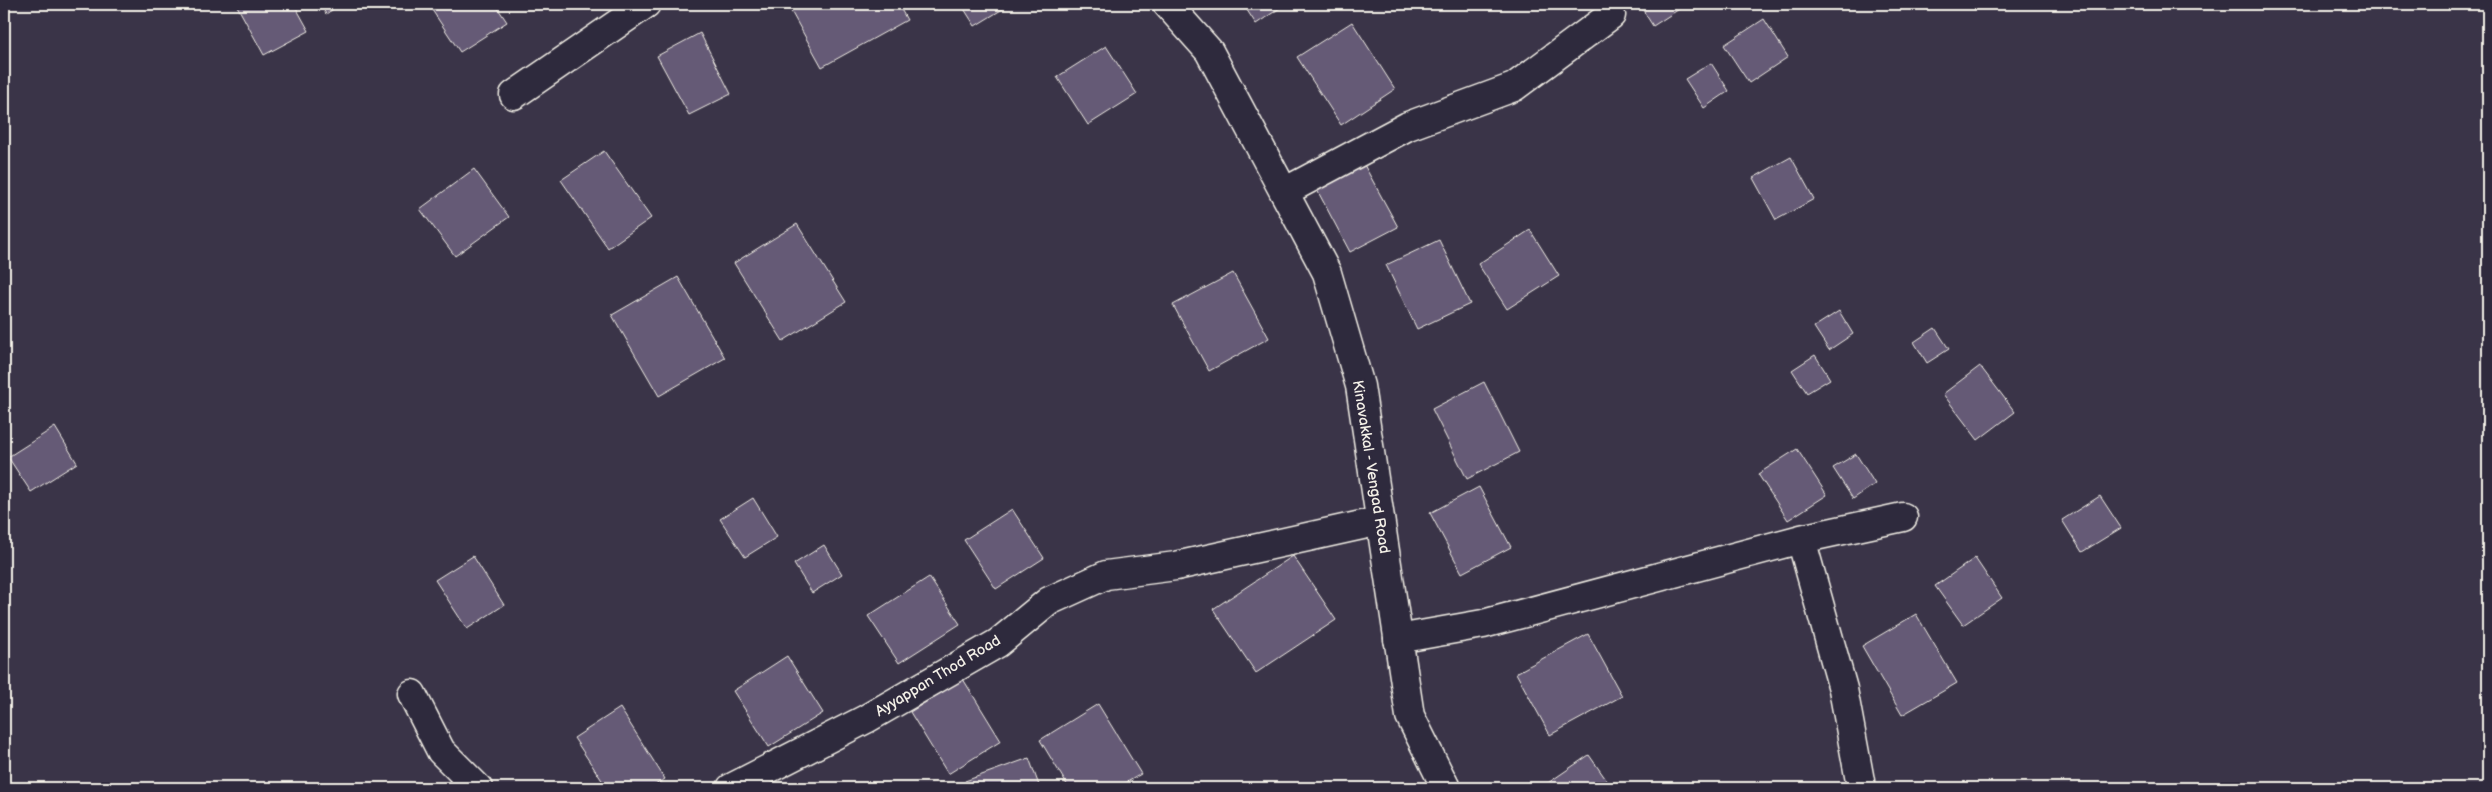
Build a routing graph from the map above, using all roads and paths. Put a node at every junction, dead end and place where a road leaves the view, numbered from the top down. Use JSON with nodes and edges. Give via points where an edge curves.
{"nodes":[{"id":1,"x":646,"y":4,"type":"edge"},
{"id":2,"x":1167,"y":4,"type":"edge"},
{"id":3,"x":1611,"y":15,"type":"dead end"},
{"id":4,"x":514,"y":95,"type":"dead end"},
{"id":5,"x":1284,"y":192,"type":"junction"},
{"id":6,"x":1903,"y":517,"type":"dead end"},
{"id":7,"x":1380,"y":521,"type":"junction"},
{"id":8,"x":1800,"y":539,"type":"junction"},
{"id":9,"x":1398,"y":639,"type":"junction"},
{"id":10,"x":412,"y":694,"type":"dead end"},
{"id":11,"x":1860,"y":781,"type":"dead end"},
{"id":12,"x":478,"y":788,"type":"edge"},
{"id":13,"x":730,"y":788,"type":"edge"},
{"id":14,"x":1446,"y":788,"type":"edge"}],
"edges":[{"from":1,"to":4,"type":"street"},
{"from":2,"to":5,"type":"street","name":"Kinavakkal - Vengad Road","via":[[1209,51]]},
{"from":3,"to":5,"type":"street","via":[[1514,87],[1408,126]]},
{"from":5,"to":7,"type":"street","name":"Kinavakkal - Vengad Road","via":[[1330,282],[1360,386]]},
{"from":6,"to":8,"type":"street"},
{"from":7,"to":9,"type":"street","name":"Kinavakkal - Vengad Road"},
{"from":7,"to":13,"type":"street","name":"Ayyappan Thod Road","via":[[1176,566],[1106,575],[1049,601],[998,642],[866,719]]},
{"from":8,"to":9,"type":"street","via":[[1483,624]]},
{"from":8,"to":11,"type":"street","via":[[1843,689]]},
{"from":9,"to":14,"type":"street","name":"Kinavakkal - Vengad Road","via":[[1410,716]]},
{"from":10,"to":12,"type":"street","via":[[441,750]]}]}
